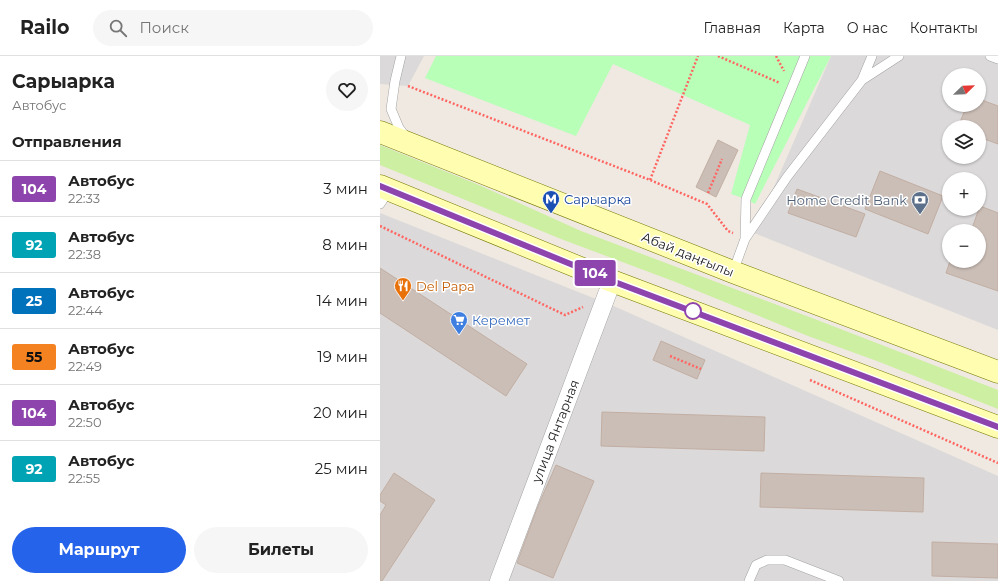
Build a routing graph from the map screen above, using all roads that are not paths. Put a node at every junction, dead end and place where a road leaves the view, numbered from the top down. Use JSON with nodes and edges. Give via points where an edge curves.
{"nodes":[{"id":1,"x":401,"y":56,"type":"edge"},
{"id":2,"x":805,"y":56,"type":"edge"},
{"id":3,"x":872,"y":56,"type":"edge"},
{"id":4,"x":899,"y":56,"type":"edge"},
{"id":5,"x":990,"y":56,"type":"edge"},
{"id":6,"x":998,"y":59,"type":"edge"},
{"id":7,"x":862,"y":80,"type":"junction"},
{"id":8,"x":380,"y":132,"type":"edge"},
{"id":9,"x":412,"y":145,"type":"junction"},
{"id":10,"x":383,"y":193,"type":"edge"},
{"id":11,"x":745,"y":239,"type":"junction"},
{"id":12,"x":733,"y":272,"type":"junction"},
{"id":13,"x":612,"y":281,"type":"junction"},
{"id":14,"x":998,"y":372,"type":"edge"},
{"id":15,"x":998,"y":427,"type":"edge"},
{"id":16,"x":499,"y":581,"type":"edge"},
{"id":17,"x":748,"y":581,"type":"edge"},
{"id":18,"x":839,"y":581,"type":"edge"}],
"edges":[{"from":1,"to":9,"type":"lane","via":[[390,109],[399,128]]},
{"from":2,"to":11,"type":"lane","via":[[746,199]]},
{"from":3,"to":7,"type":"lane"},
{"from":4,"to":7,"type":"lane"},
{"from":5,"to":6,"type":"lane"},
{"from":7,"to":11,"type":"lane","via":[[787,177]]},
{"from":8,"to":9,"type":"main road","name":"Абай даңғылы"},
{"from":9,"to":12,"type":"main road","name":"Абай даңғылы"},
{"from":10,"to":13,"type":"main road"},
{"from":11,"to":12,"type":"lane"},
{"from":12,"to":14,"type":"main road","name":"Абай даңғылы"},
{"from":13,"to":15,"type":"main road"},
{"from":13,"to":16,"type":"street","name":"улица Янтарная"},
{"from":17,"to":18,"type":"lane","via":[[756,565],[767,560],[785,560]]}]}
